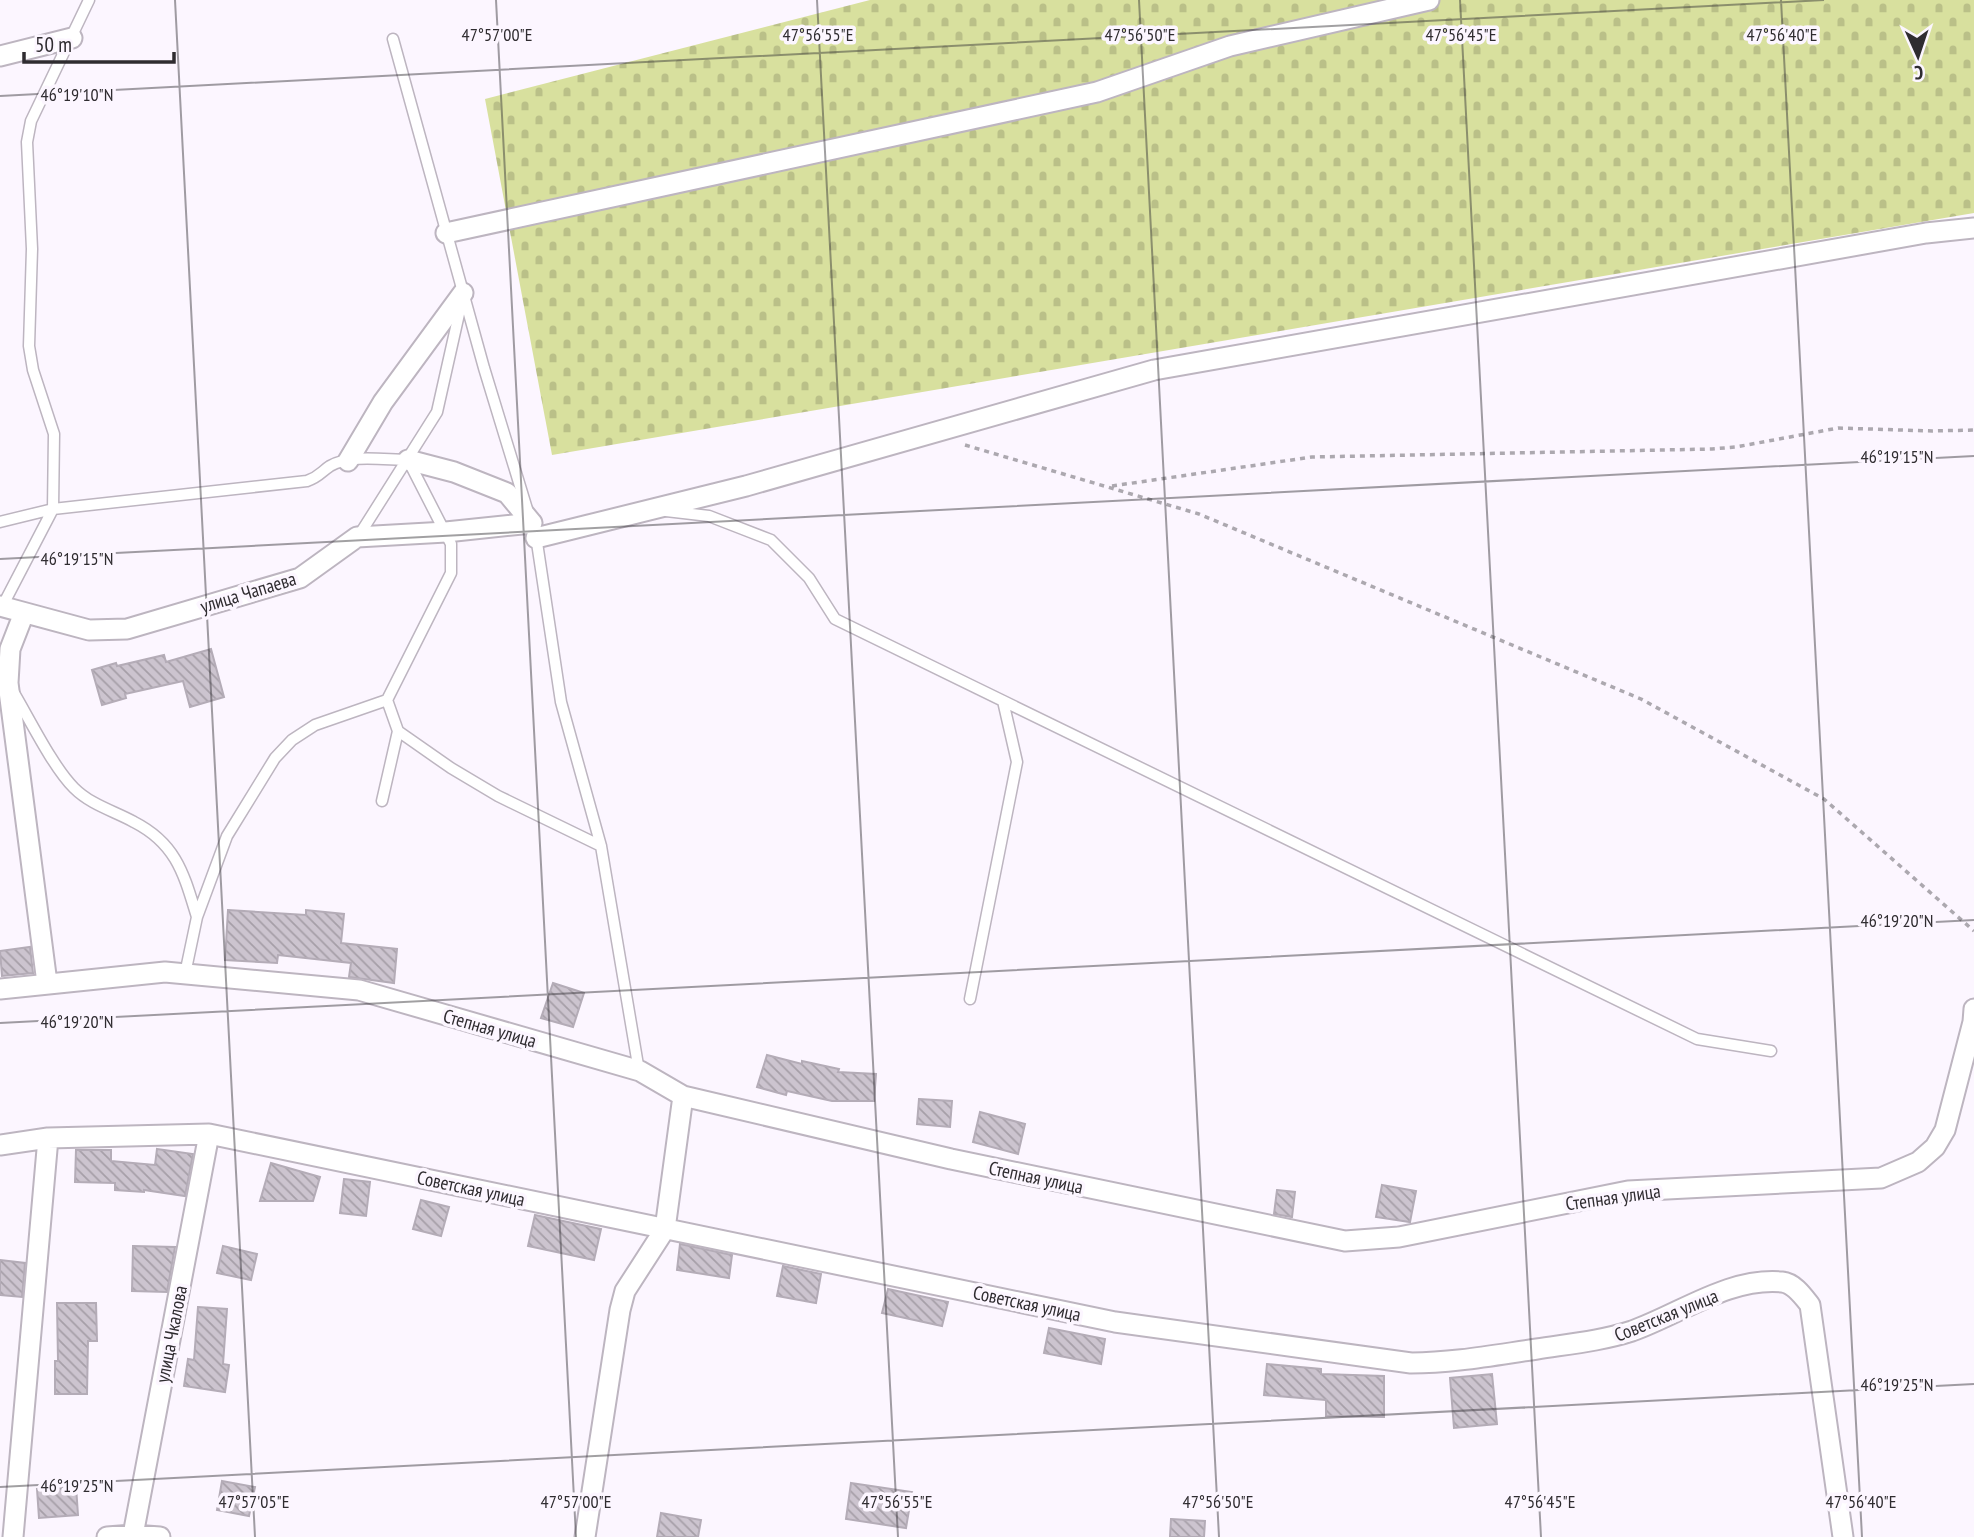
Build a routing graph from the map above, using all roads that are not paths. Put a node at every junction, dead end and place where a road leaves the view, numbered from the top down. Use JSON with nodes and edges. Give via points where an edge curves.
{"nodes":[{"id":1,"x":89,"y":0,"type":"edge"},
{"id":2,"x":1429,"y":0,"type":"edge"},
{"id":3,"x":72,"y":38,"type":"junction"},
{"id":4,"x":393,"y":39,"type":"dead end"},
{"id":5,"x":0,"y":56,"type":"edge"},
{"id":6,"x":1974,"y":228,"type":"edge"},
{"id":7,"x":446,"y":233,"type":"junction"},
{"id":8,"x":463,"y":293,"type":"junction"},
{"id":9,"x":408,"y":460,"type":"junction"},
{"id":10,"x":348,"y":461,"type":"junction"},
{"id":11,"x":53,"y":509,"type":"junction"},
{"id":12,"x":652,"y":509,"type":"junction"},
{"id":13,"x":0,"y":523,"type":"edge"},
{"id":14,"x":534,"y":530,"type":"junction"},
{"id":15,"x":446,"y":532,"type":"junction"},
{"id":16,"x":358,"y":537,"type":"junction"},
{"id":17,"x":1,"y":606,"type":"edge"},
{"id":18,"x":24,"y":613,"type":"junction"},
{"id":19,"x":8,"y":683,"type":"junction"},
{"id":20,"x":387,"y":700,"type":"junction"},
{"id":21,"x":1003,"y":701,"type":"junction"},
{"id":22,"x":398,"y":732,"type":"junction"},
{"id":23,"x":382,"y":802,"type":"dead end"},
{"id":24,"x":601,"y":846,"type":"junction"},
{"id":25,"x":197,"y":917,"type":"junction"},
{"id":26,"x":185,"y":974,"type":"junction"},
{"id":27,"x":47,"y":983,"type":"junction"},
{"id":28,"x":0,"y":989,"type":"edge"},
{"id":29,"x":970,"y":999,"type":"dead end"},
{"id":30,"x":1974,"y":1009,"type":"edge"},
{"id":31,"x":1771,"y":1051,"type":"dead end"},
{"id":32,"x":639,"y":1071,"type":"junction"},
{"id":33,"x":683,"y":1096,"type":"junction"},
{"id":34,"x":209,"y":1134,"type":"junction"},
{"id":35,"x":48,"y":1138,"type":"junction"},
{"id":36,"x":0,"y":1145,"type":"edge"},
{"id":37,"x":665,"y":1228,"type":"junction"},
{"id":38,"x":133,"y":1535,"type":"junction"},
{"id":39,"x":13,"y":1537,"type":"edge"},
{"id":40,"x":107,"y":1537,"type":"edge"},
{"id":41,"x":160,"y":1537,"type":"edge"},
{"id":42,"x":585,"y":1537,"type":"edge"},
{"id":43,"x":1843,"y":1537,"type":"edge"}],
"edges":[{"from":1,"to":3,"type":"lane"},
{"from":2,"to":7,"type":"street","via":[[1230,46],[1097,92]]},
{"from":3,"to":5,"type":"street"},
{"from":3,"to":11,"type":"lane","via":[[31,121],[26,142],[32,249],[29,346],[54,434]]},
{"from":4,"to":7,"type":"lane"},
{"from":6,"to":12,"type":"street","via":[[1154,370]]},
{"from":7,"to":8,"type":"lane"},
{"from":8,"to":9,"type":"lane","via":[[437,412]]},
{"from":8,"to":10,"type":"street","via":[[383,402]]},
{"from":8,"to":14,"type":"lane"},
{"from":9,"to":10,"type":"lane"},
{"from":9,"to":14,"type":"street","via":[[507,493]]},
{"from":9,"to":15,"type":"lane"},
{"from":9,"to":16,"type":"lane"},
{"from":10,"to":11,"type":"lane","via":[[307,481]]},
{"from":11,"to":13,"type":"lane"},
{"from":11,"to":17,"type":"lane"},
{"from":12,"to":14,"type":"street"},
{"from":12,"to":21,"type":"lane","via":[[709,516],[771,540],[809,578],[835,619]]},
{"from":14,"to":15,"type":"street"},
{"from":14,"to":24,"type":"lane","via":[[561,702]]},
{"from":15,"to":16,"type":"street"},
{"from":15,"to":20,"type":"lane","via":[[452,573]]},
{"from":16,"to":18,"type":"street","name":"улица Чапаева","via":[[300,578],[127,629],[89,631]]},
{"from":17,"to":18,"type":"street","name":"улица Чапаева"},
{"from":18,"to":19,"type":"street","via":[[9,649]]},
{"from":19,"to":25,"type":"lane","via":[[74,788],[111,813],[135,822],[174,855]]},
{"from":19,"to":27,"type":"street"},
{"from":20,"to":22,"type":"lane"},
{"from":20,"to":25,"type":"lane","via":[[316,725],[275,758],[227,836]]},
{"from":21,"to":29,"type":"lane","via":[[1017,762]]},
{"from":21,"to":31,"type":"lane","via":[[1697,1039]]},
{"from":22,"to":23,"type":"lane"},
{"from":22,"to":24,"type":"lane","via":[[498,796]]},
{"from":24,"to":32,"type":"lane"},
{"from":25,"to":26,"type":"lane"},
{"from":26,"to":27,"type":"street","name":"Степная улица"},
{"from":26,"to":32,"type":"street","name":"Степная улица","via":[[359,990]]},
{"from":27,"to":28,"type":"street","name":"Степная улица"},
{"from":30,"to":33,"type":"street","name":"Степная улица","via":[[1945,1130],[1918,1163],[1900,1171],[1881,1178],[1628,1191],[1381,1239],[1345,1241],[951,1159]]},
{"from":32,"to":33,"type":"street","name":"Степная улица"},
{"from":33,"to":37,"type":"street"},
{"from":34,"to":35,"type":"street","name":"Советская улица"},
{"from":34,"to":37,"type":"street","name":"Советская улица"},
{"from":34,"to":38,"type":"street","name":"улица Чкалова"},
{"from":35,"to":36,"type":"street","name":"Советская улица"},
{"from":35,"to":39,"type":"street"},
{"from":37,"to":42,"type":"street","via":[[625,1291],[620,1310]]},
{"from":37,"to":43,"type":"street","name":"Советская улица","via":[[1115,1322],[1410,1363],[1443,1363],[1604,1339],[1737,1287],[1786,1282],[1810,1305]]},
{"from":38,"to":40,"type":"street"},
{"from":38,"to":41,"type":"street"}]}
